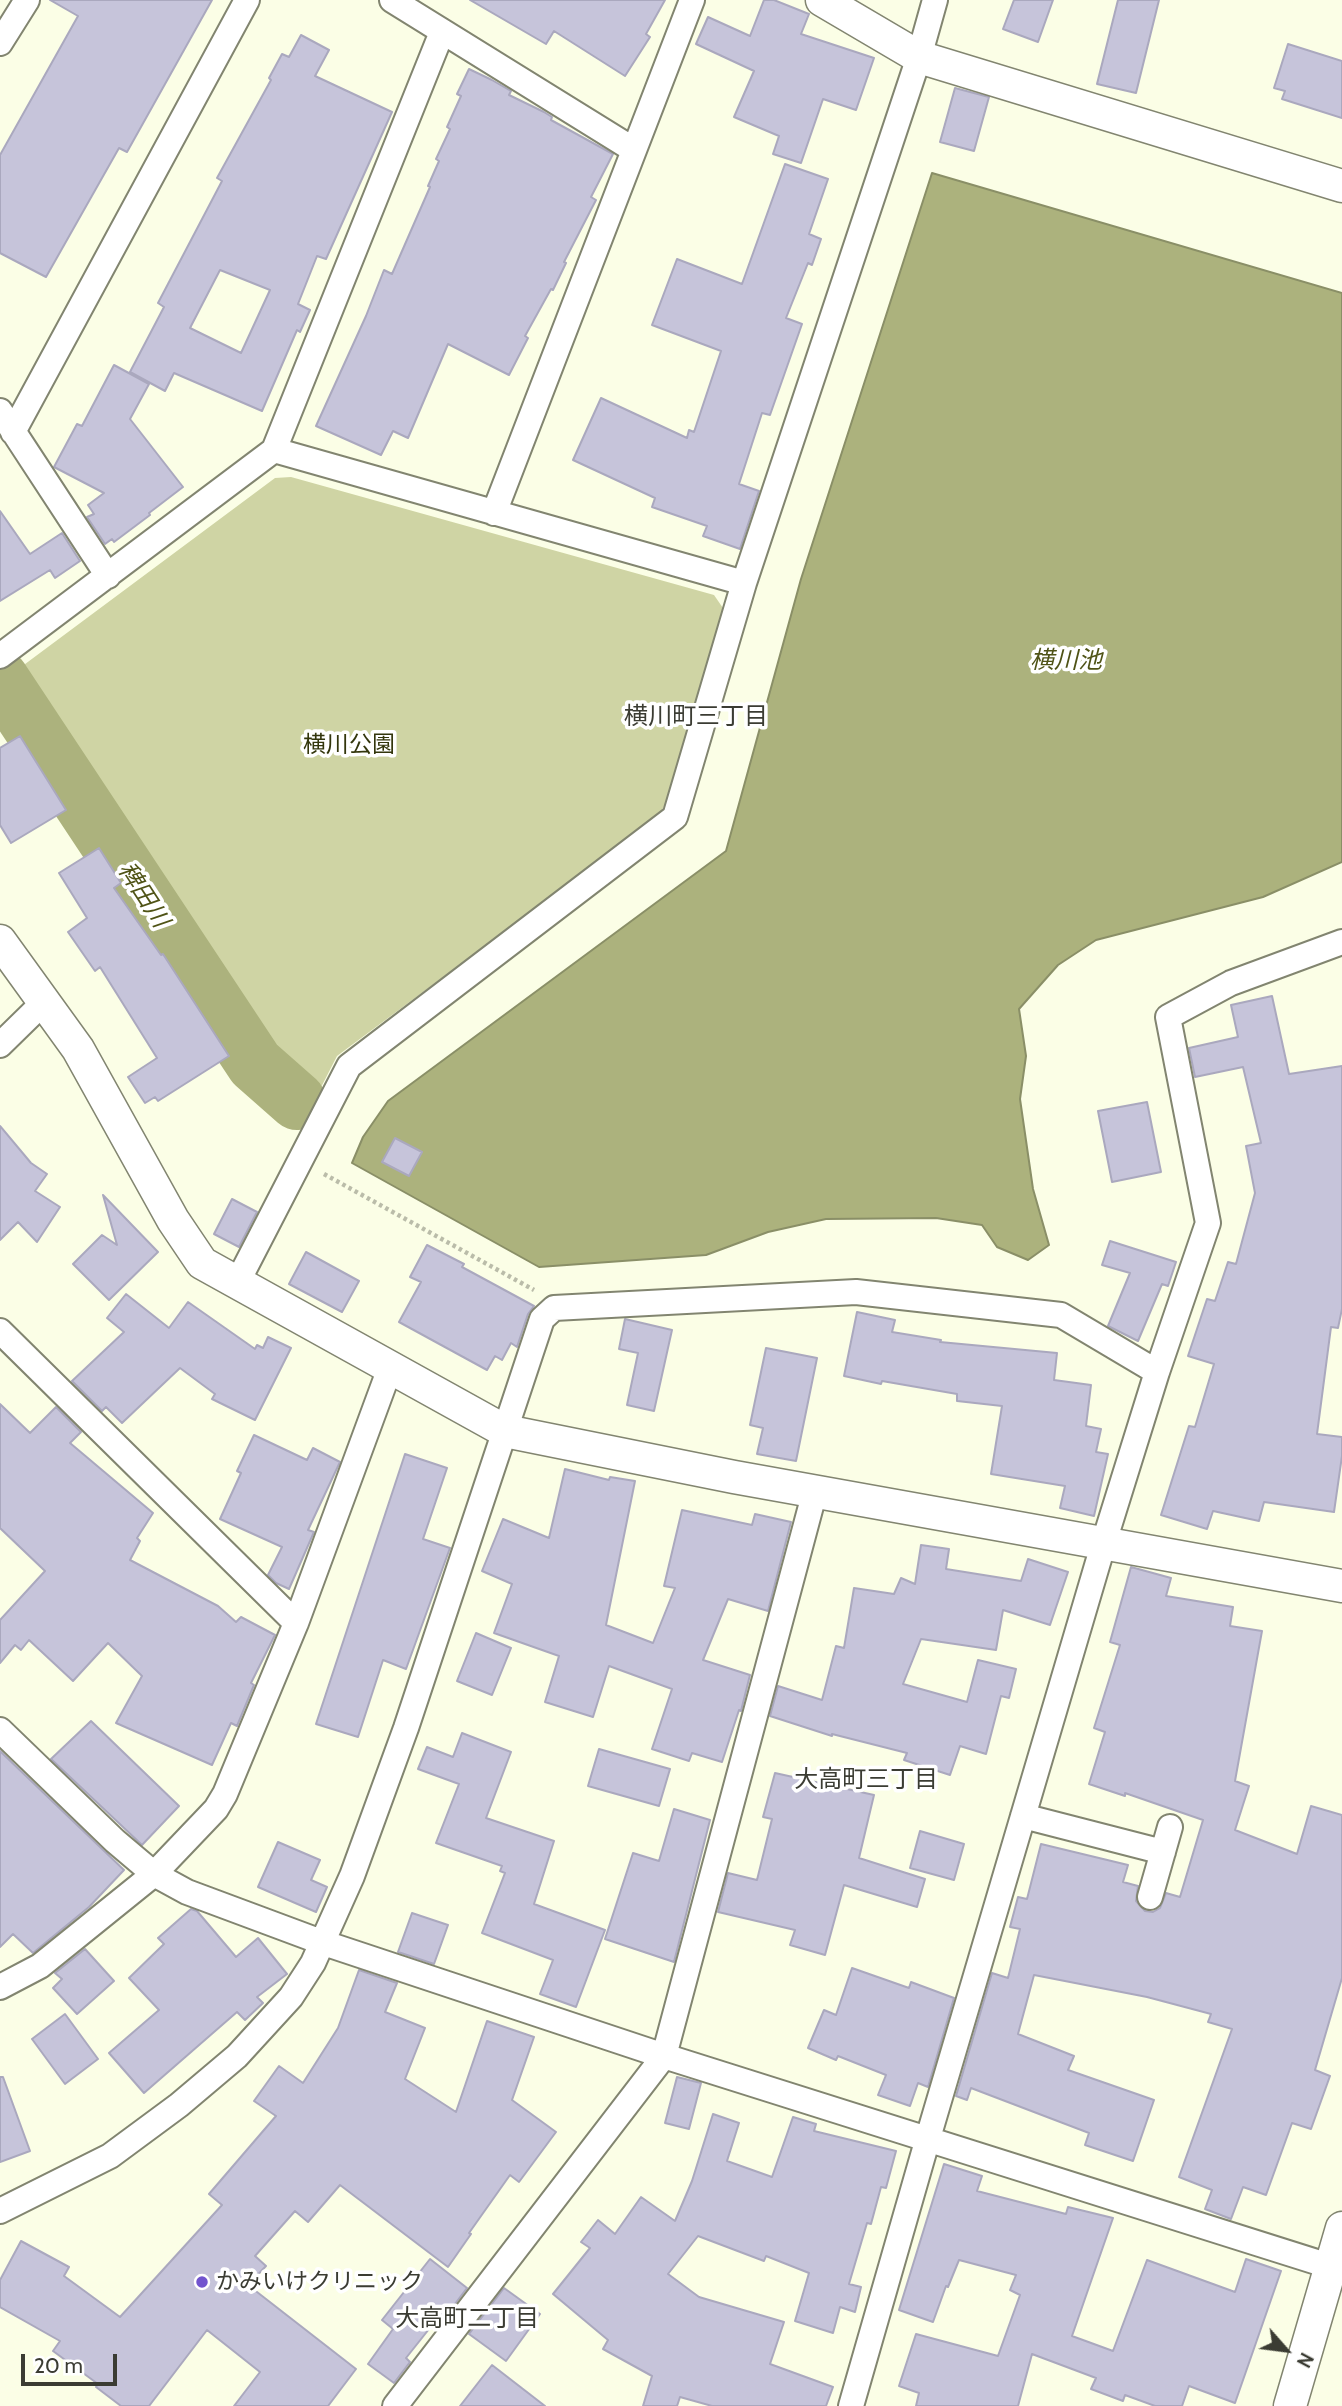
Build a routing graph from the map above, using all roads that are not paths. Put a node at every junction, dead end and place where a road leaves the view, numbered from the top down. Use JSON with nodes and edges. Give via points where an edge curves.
{"nodes":[{"id":1,"x":27,"y":0,"type":"edge"},
{"id":2,"x":247,"y":0,"type":"edge"},
{"id":3,"x":392,"y":0,"type":"edge"},
{"id":4,"x":692,"y":0,"type":"edge"},
{"id":5,"x":822,"y":0,"type":"edge"},
{"id":6,"x":935,"y":0,"type":"edge"},
{"id":7,"x":442,"y":32,"type":"junction"},
{"id":8,"x":0,"y":43,"type":"edge"},
{"id":9,"x":919,"y":57,"type":"junction"},
{"id":10,"x":634,"y":150,"type":"junction"},
{"id":11,"x":1342,"y":186,"type":"edge"},
{"id":12,"x":0,"y":411,"type":"edge"},
{"id":13,"x":13,"y":432,"type":"junction"},
{"id":14,"x":274,"y":450,"type":"junction"},
{"id":15,"x":494,"y":513,"type":"junction"},
{"id":16,"x":108,"y":576,"type":"junction"},
{"id":17,"x":744,"y":583,"type":"junction"},
{"id":18,"x":6,"y":652,"type":"edge"},
{"id":19,"x":0,"y":941,"type":"edge"},
{"id":20,"x":1342,"y":942,"type":"edge"},
{"id":21,"x":45,"y":1001,"type":"junction"},
{"id":22,"x":0,"y":1045,"type":"edge"},
{"id":23,"x":237,"y":1283,"type":"junction"},
{"id":24,"x":0,"y":1331,"type":"edge"},
{"id":25,"x":390,"y":1368,"type":"junction"},
{"id":26,"x":1157,"y":1372,"type":"junction"},
{"id":27,"x":505,"y":1432,"type":"junction"},
{"id":28,"x":816,"y":1492,"type":"junction"},
{"id":29,"x":1104,"y":1542,"type":"junction"},
{"id":30,"x":1342,"y":1586,"type":"edge"},
{"id":31,"x":296,"y":1623,"type":"junction"},
{"id":32,"x":0,"y":1730,"type":"edge"},
{"id":33,"x":1023,"y":1816,"type":"junction"},
{"id":34,"x":1170,"y":1827,"type":"dead end"},
{"id":35,"x":1163,"y":1852,"type":"junction"},
{"id":36,"x":154,"y":1874,"type":"junction"},
{"id":37,"x":1150,"y":1897,"type":"dead end"},
{"id":38,"x":324,"y":1943,"type":"junction"},
{"id":39,"x":0,"y":1987,"type":"edge"},
{"id":40,"x":664,"y":2056,"type":"junction"},
{"id":41,"x":928,"y":2138,"type":"junction"},
{"id":42,"x":0,"y":2211,"type":"edge"},
{"id":43,"x":1342,"y":2228,"type":"edge"},
{"id":44,"x":1336,"y":2268,"type":"edge"},
{"id":45,"x":395,"y":2406,"type":"edge"},
{"id":46,"x":851,"y":2406,"type":"edge"},
{"id":47,"x":1290,"y":2406,"type":"edge"}],
"edges":[{"from":1,"to":8,"type":"street"},
{"from":2,"to":13,"type":"street"},
{"from":3,"to":7,"type":"street"},
{"from":4,"to":10,"type":"street"},
{"from":5,"to":9,"type":"street"},
{"from":6,"to":9,"type":"street"},
{"from":7,"to":10,"type":"street"},
{"from":7,"to":14,"type":"street"},
{"from":9,"to":11,"type":"street"},
{"from":9,"to":17,"type":"street"},
{"from":10,"to":15,"type":"street"},
{"from":12,"to":13,"type":"street"},
{"from":13,"to":16,"type":"street"},
{"from":14,"to":15,"type":"street"},
{"from":14,"to":16,"type":"street"},
{"from":15,"to":17,"type":"street"},
{"from":16,"to":18,"type":"street"},
{"from":17,"to":23,"type":"street","via":[[675,817],[349,1066]]},
{"from":19,"to":21,"type":"street"},
{"from":20,"to":26,"type":"street","via":[[1231,983],[1167,1017],[1208,1223]]},
{"from":21,"to":22,"type":"street"},
{"from":21,"to":23,"type":"street","via":[[78,1049],[173,1220],[202,1263]]},
{"from":23,"to":25,"type":"street"},
{"from":24,"to":31,"type":"street"},
{"from":25,"to":27,"type":"street"},
{"from":25,"to":31,"type":"street"},
{"from":26,"to":27,"type":"street","via":[[1061,1315],[856,1292],[554,1308],[542,1319]]},
{"from":26,"to":29,"type":"street"},
{"from":27,"to":28,"type":"street"},
{"from":27,"to":38,"type":"street","via":[[401,1740]]},
{"from":28,"to":29,"type":"street"},
{"from":28,"to":40,"type":"street"},
{"from":29,"to":30,"type":"street"},
{"from":29,"to":33,"type":"street"},
{"from":31,"to":36,"type":"street","via":[[225,1794]]},
{"from":32,"to":36,"type":"street"},
{"from":33,"to":35,"type":"street"},
{"from":33,"to":41,"type":"street"},
{"from":34,"to":35,"type":"street"},
{"from":35,"to":37,"type":"street"},
{"from":36,"to":38,"type":"street","via":[[187,1892]]},
{"from":36,"to":39,"type":"street","via":[[40,1966]]},
{"from":38,"to":40,"type":"street"},
{"from":38,"to":42,"type":"street","via":[[282,2007],[237,2056],[179,2105],[110,2156]]},
{"from":40,"to":41,"type":"street"},
{"from":40,"to":45,"type":"street"},
{"from":41,"to":44,"type":"street"},
{"from":41,"to":46,"type":"street"},
{"from":43,"to":44,"type":"street"},
{"from":44,"to":47,"type":"street"}]}
